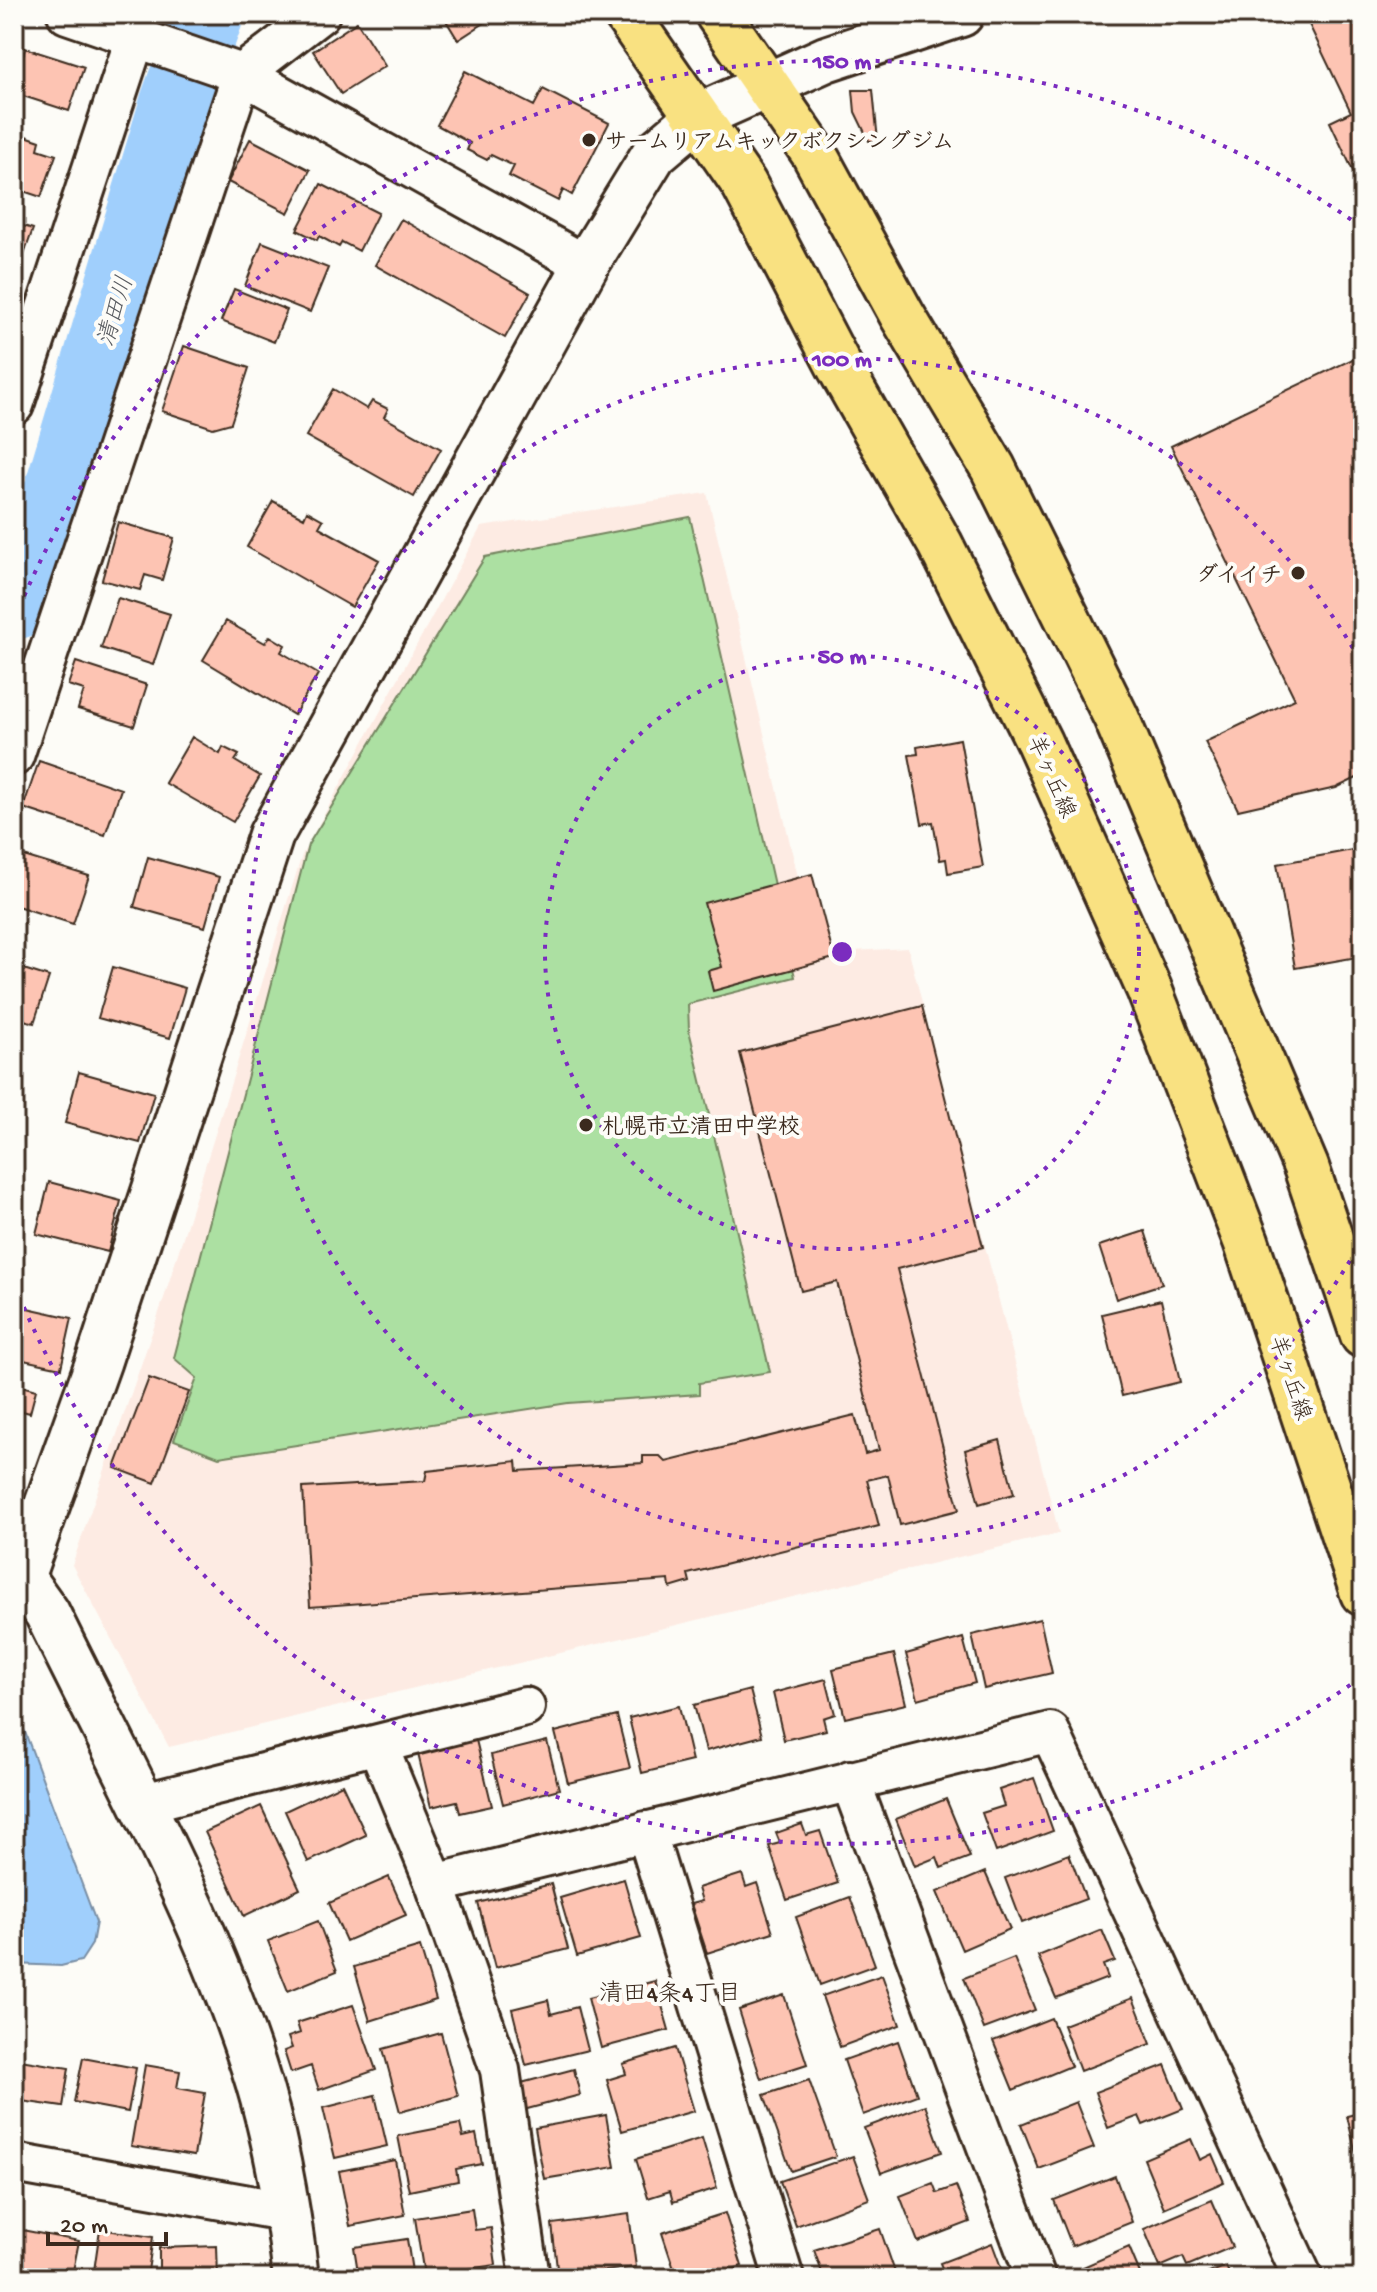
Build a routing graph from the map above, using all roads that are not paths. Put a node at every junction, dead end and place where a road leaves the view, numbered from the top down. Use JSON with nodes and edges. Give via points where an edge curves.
{"nodes":[{"id":1,"x":67,"y":14,"type":"edge"},
{"id":2,"x":320,"y":14,"type":"edge"},
{"id":3,"x":626,"y":14,"type":"edge"},
{"id":4,"x":718,"y":14,"type":"edge"},
{"id":5,"x":961,"y":14,"type":"edge"},
{"id":6,"x":152,"y":45,"type":"junction"},
{"id":7,"x":229,"y":70,"type":"junction"},
{"id":8,"x":767,"y":84,"type":"junction"},
{"id":9,"x":699,"y":116,"type":"junction"},
{"id":10,"x":586,"y":265,"type":"junction"},
{"id":11,"x":14,"y":405,"type":"edge"},
{"id":12,"x":14,"y":756,"type":"edge"},
{"id":13,"x":1363,"y":1335,"type":"edge"},
{"id":14,"x":17,"y":1579,"type":"edge"},
{"id":15,"x":1363,"y":1593,"type":"edge"},
{"id":16,"x":525,"y":1707,"type":"dead end"},
{"id":17,"x":378,"y":1746,"type":"junction"},
{"id":18,"x":850,"y":1780,"type":"junction"},
{"id":19,"x":140,"y":1804,"type":"junction"},
{"id":20,"x":646,"y":1831,"type":"junction"},
{"id":21,"x":435,"y":1884,"type":"junction"},
{"id":22,"x":14,"y":2163,"type":"edge"},
{"id":23,"x":289,"y":2212,"type":"junction"},
{"id":24,"x":296,"y":2278,"type":"edge"},
{"id":25,"x":530,"y":2278,"type":"edge"},
{"id":26,"x":784,"y":2278,"type":"edge"},
{"id":27,"x":1036,"y":2278,"type":"edge"},
{"id":28,"x":1303,"y":2278,"type":"edge"}],
"edges":[{"from":1,"to":6,"type":"street"},
{"from":2,"to":7,"type":"street"},
{"from":3,"to":9,"type":"main road","name":"羊ヶ丘線"},
{"from":4,"to":8,"type":"main road"},
{"from":5,"to":8,"type":"street"},
{"from":6,"to":7,"type":"street"},
{"from":6,"to":11,"type":"street"},
{"from":7,"to":10,"type":"street"},
{"from":7,"to":12,"type":"street"},
{"from":8,"to":9,"type":"street"},
{"from":8,"to":13,"type":"main road","via":[[813,152],[993,468],[1116,717],[1306,1167]]},
{"from":9,"to":10,"type":"street","via":[[654,154]]},
{"from":9,"to":15,"type":"main road","name":"羊ヶ丘線","via":[[744,184],[940,544],[1045,757],[1149,989],[1240,1226]]},
{"from":10,"to":14,"type":"street","via":[[271,835],[99,1360]]},
{"from":14,"to":19,"type":"street","via":[[47,1613]]},
{"from":16,"to":17,"type":"street"},
{"from":17,"to":19,"type":"street"},
{"from":17,"to":21,"type":"street"},
{"from":18,"to":20,"type":"street"},
{"from":18,"to":27,"type":"street"},
{"from":18,"to":28,"type":"street","via":[[1050,1732]]},
{"from":19,"to":23,"type":"street","via":[[211,1953],[254,2066]]},
{"from":20,"to":21,"type":"street"},
{"from":20,"to":26,"type":"street"},
{"from":21,"to":25,"type":"street","via":[[500,2070]]},
{"from":22,"to":23,"type":"street"},
{"from":23,"to":24,"type":"street"}]}
